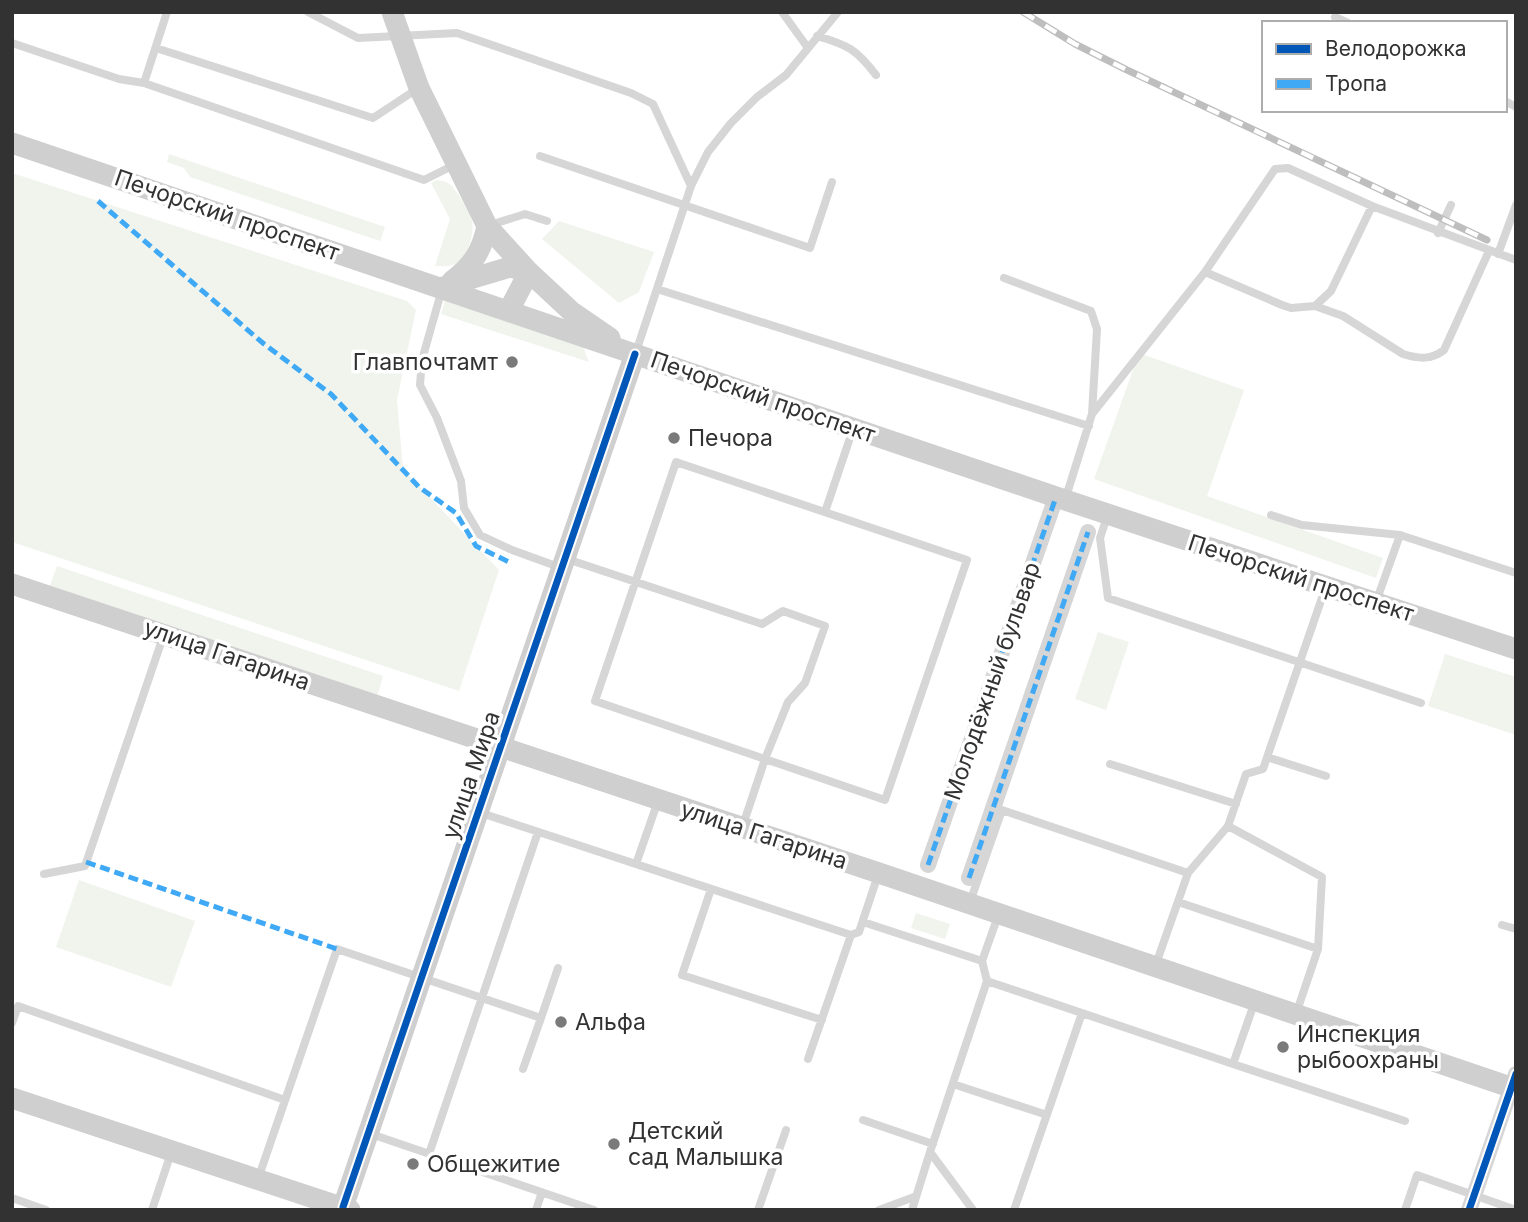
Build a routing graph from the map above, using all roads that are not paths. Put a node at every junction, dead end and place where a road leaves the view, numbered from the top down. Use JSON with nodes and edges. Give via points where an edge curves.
{"nodes":[{"id":1,"x":167,"y":12,"type":"edge"},
{"id":2,"x":308,"y":12,"type":"edge"},
{"id":3,"x":392,"y":12,"type":"edge"},
{"id":4,"x":782,"y":12,"type":"edge"},
{"id":5,"x":838,"y":12,"type":"edge"},
{"id":6,"x":1335,"y":17,"type":"dead end"},
{"id":7,"x":1344,"y":21,"type":"edge"},
{"id":8,"x":399,"y":35,"type":"junction"},
{"id":9,"x":817,"y":36,"type":"junction"},
{"id":10,"x":12,"y":43,"type":"edge"},
{"id":11,"x":156,"y":48,"type":"junction"},
{"id":12,"x":808,"y":48,"type":"junction"},
{"id":13,"x":876,"y":75,"type":"dead end"},
{"id":14,"x":144,"y":83,"type":"junction"},
{"id":15,"x":419,"y":88,"type":"junction"},
{"id":16,"x":12,"y":143,"type":"edge"},
{"id":17,"x":540,"y":156,"type":"dead end"},
{"id":18,"x":456,"y":164,"type":"junction"},
{"id":19,"x":832,"y":181,"type":"dead end"},
{"id":20,"x":691,"y":186,"type":"junction"},
{"id":21,"x":685,"y":205,"type":"junction"},
{"id":22,"x":1451,"y":205,"type":"dead end"},
{"id":23,"x":1516,"y":205,"type":"edge"},
{"id":24,"x":1372,"y":206,"type":"junction"},
{"id":25,"x":547,"y":221,"type":"dead end"},
{"id":26,"x":487,"y":226,"type":"junction"},
{"id":27,"x":1438,"y":233,"type":"junction"},
{"id":28,"x":1494,"y":253,"type":"junction"},
{"id":29,"x":1516,"y":260,"type":"edge"},
{"id":30,"x":505,"y":269,"type":"junction"},
{"id":31,"x":529,"y":272,"type":"junction"},
{"id":32,"x":1205,"y":272,"type":"junction"},
{"id":33,"x":1004,"y":278,"type":"dead end"},
{"id":34,"x":443,"y":287,"type":"junction"},
{"id":35,"x":657,"y":289,"type":"junction"},
{"id":36,"x":514,"y":301,"type":"junction"},
{"id":37,"x":1315,"y":306,"type":"junction"},
{"id":38,"x":635,"y":354,"type":"junction"},
{"id":39,"x":1093,"y":414,"type":"junction"},
{"id":40,"x":1089,"y":426,"type":"junction"},
{"id":41,"x":854,"y":428,"type":"junction"},
{"id":42,"x":1061,"y":498,"type":"junction"},
{"id":43,"x":825,"y":512,"type":"junction"},
{"id":44,"x":1108,"y":514,"type":"junction"},
{"id":45,"x":1271,"y":515,"type":"dead end"},
{"id":46,"x":1088,"y":532,"type":"dead end"},
{"id":47,"x":1400,"y":535,"type":"junction"},
{"id":48,"x":564,"y":563,"type":"junction"},
{"id":49,"x":1516,"y":573,"type":"edge"},
{"id":50,"x":636,"y":582,"type":"junction"},
{"id":51,"x":12,"y":584,"type":"edge"},
{"id":52,"x":1326,"y":586,"type":"junction"},
{"id":53,"x":1376,"y":603,"type":"junction"},
{"id":54,"x":164,"y":634,"type":"junction"},
{"id":55,"x":1516,"y":649,"type":"edge"},
{"id":56,"x":1300,"y":663,"type":"junction"},
{"id":57,"x":1421,"y":703,"type":"dead end"},
{"id":58,"x":501,"y":747,"type":"junction"},
{"id":59,"x":1267,"y":757,"type":"junction"},
{"id":60,"x":765,"y":759,"type":"junction"},
{"id":61,"x":1110,"y":764,"type":"dead end"},
{"id":62,"x":1326,"y":776,"type":"dead end"},
{"id":63,"x":658,"y":800,"type":"junction"},
{"id":64,"x":1236,"y":804,"type":"junction"},
{"id":65,"x":478,"y":812,"type":"junction"},
{"id":66,"x":1228,"y":826,"type":"junction"},
{"id":67,"x":742,"y":828,"type":"junction"},
{"id":68,"x":538,"y":832,"type":"junction"},
{"id":69,"x":636,"y":864,"type":"junction"},
{"id":70,"x":928,"y":865,"type":"dead end"},
{"id":71,"x":879,"y":873,"type":"junction"},
{"id":72,"x":1188,"y":873,"type":"junction"},
{"id":73,"x":44,"y":874,"type":"dead end"},
{"id":74,"x":969,"y":878,"type":"dead end"},
{"id":75,"x":711,"y":889,"type":"junction"},
{"id":76,"x":1178,"y":902,"type":"junction"},
{"id":77,"x":969,"y":903,"type":"junction"},
{"id":78,"x":999,"y":913,"type":"junction"},
{"id":79,"x":863,"y":922,"type":"junction"},
{"id":80,"x":1502,"y":925,"type":"dead end"},
{"id":81,"x":1516,"y":929,"type":"edge"},
{"id":82,"x":851,"y":934,"type":"junction"},
{"id":83,"x":1318,"y":949,"type":"junction"},
{"id":84,"x":982,"y":961,"type":"junction"},
{"id":85,"x":1155,"y":967,"type":"junction"},
{"id":86,"x":558,"y":968,"type":"dead end"},
{"id":87,"x":421,"y":978,"type":"junction"},
{"id":88,"x":987,"y":981,"type":"junction"},
{"id":89,"x":482,"y":998,"type":"junction"},
{"id":90,"x":1255,"y":1001,"type":"junction"},
{"id":91,"x":1082,"y":1013,"type":"junction"},
{"id":92,"x":1296,"y":1014,"type":"junction"},
{"id":93,"x":541,"y":1018,"type":"junction"},
{"id":94,"x":13,"y":1020,"type":"edge"},
{"id":95,"x":822,"y":1020,"type":"junction"},
{"id":96,"x":808,"y":1059,"type":"dead end"},
{"id":97,"x":1233,"y":1064,"type":"junction"},
{"id":98,"x":523,"y":1069,"type":"dead end"},
{"id":99,"x":953,"y":1084,"type":"junction"},
{"id":100,"x":1514,"y":1084,"type":"edge"},
{"id":101,"x":12,"y":1098,"type":"edge"},
{"id":102,"x":285,"y":1100,"type":"junction"},
{"id":103,"x":1047,"y":1115,"type":"junction"},
{"id":104,"x":863,"y":1120,"type":"dead end"},
{"id":105,"x":1405,"y":1121,"type":"dead end"},
{"id":106,"x":786,"y":1130,"type":"dead end"},
{"id":107,"x":368,"y":1133,"type":"junction"},
{"id":108,"x":931,"y":1148,"type":"junction"},
{"id":109,"x":172,"y":1150,"type":"junction"},
{"id":110,"x":429,"y":1154,"type":"junction"},
{"id":111,"x":258,"y":1179,"type":"junction"},
{"id":112,"x":542,"y":1192,"type":"junction"},
{"id":113,"x":914,"y":1197,"type":"junction"},
{"id":114,"x":12,"y":1198,"type":"edge"},
{"id":115,"x":1472,"y":1203,"type":"edge"},
{"id":116,"x":346,"y":1208,"type":"edge"},
{"id":117,"x":46,"y":1210,"type":"edge"},
{"id":118,"x":152,"y":1210,"type":"edge"},
{"id":119,"x":536,"y":1210,"type":"edge"},
{"id":120,"x":594,"y":1210,"type":"edge"},
{"id":121,"x":758,"y":1210,"type":"edge"},
{"id":122,"x":879,"y":1210,"type":"edge"},
{"id":123,"x":912,"y":1210,"type":"edge"},
{"id":124,"x":973,"y":1210,"type":"edge"},
{"id":125,"x":1014,"y":1210,"type":"edge"},
{"id":126,"x":1405,"y":1210,"type":"edge"},
{"id":127,"x":1516,"y":1210,"type":"edge"}],
"edges":[{"from":1,"to":11,"type":"lane"},
{"from":2,"to":8,"type":"lane","via":[[358,38]]},
{"from":3,"to":8,"type":"main road"},
{"from":4,"to":12,"type":"lane"},
{"from":5,"to":9,"type":"lane"},
{"from":6,"to":7,"type":"lane"},
{"from":8,"to":15,"type":"main road"},
{"from":8,"to":20,"type":"lane","via":[[457,33],[653,104]]},
{"from":9,"to":12,"type":"lane"},
{"from":9,"to":13,"type":"lane","via":[[846,44]]},
{"from":10,"to":14,"type":"lane"},
{"from":11,"to":14,"type":"lane"},
{"from":11,"to":15,"type":"lane","via":[[373,118]]},
{"from":12,"to":20,"type":"lane","via":[[786,75],[731,123],[708,152]]},
{"from":14,"to":18,"type":"lane","via":[[424,180]]},
{"from":15,"to":18,"type":"main road"},
{"from":16,"to":34,"type":"main road","name":"Печорский проспект"},
{"from":17,"to":21,"type":"lane"},
{"from":18,"to":26,"type":"main road"},
{"from":19,"to":21,"type":"lane","via":[[810,248]]},
{"from":20,"to":21,"type":"lane"},
{"from":21,"to":35,"type":"lane"},
{"from":22,"to":27,"type":"lane"},
{"from":23,"to":28,"type":"lane"},
{"from":24,"to":27,"type":"lane"},
{"from":24,"to":32,"type":"lane","via":[[1288,168],[1275,169]]},
{"from":24,"to":37,"type":"lane","via":[[1331,291]]},
{"from":25,"to":26,"type":"lane","via":[[526,214]]},
{"from":26,"to":30,"type":"main road"},
{"from":26,"to":31,"type":"main road"},
{"from":26,"to":34,"type":"main road","via":[[483,244],[468,269]]},
{"from":27,"to":28,"type":"lane"},
{"from":28,"to":29,"type":"lane"},
{"from":28,"to":37,"type":"lane","via":[[1444,350],[1436,356],[1404,354],[1343,316]]},
{"from":30,"to":31,"type":"main road"},
{"from":30,"to":34,"type":"main road"},
{"from":30,"to":36,"type":"main road"},
{"from":31,"to":36,"type":"main road"},
{"from":31,"to":38,"type":"main road","via":[[572,312]]},
{"from":32,"to":37,"type":"lane","via":[[1282,305]]},
{"from":32,"to":39,"type":"lane"},
{"from":33,"to":39,"type":"lane","via":[[1091,311],[1097,329]]},
{"from":34,"to":36,"type":"main road","name":"Печорский проспект"},
{"from":34,"to":48,"type":"lane","via":[[422,360],[420,386],[457,469],[464,509],[480,535],[512,550]]},
{"from":35,"to":38,"type":"lane"},
{"from":35,"to":40,"type":"lane"},
{"from":36,"to":38,"type":"main road","name":"Печорский проспект","via":[[542,322]]},
{"from":38,"to":41,"type":"main road","name":"Печорский проспект"},
{"from":38,"to":48,"type":"main road","name":"улица Мира"},
{"from":39,"to":40,"type":"lane"},
{"from":40,"to":42,"type":"lane"},
{"from":41,"to":42,"type":"main road","name":"Печорский проспект"},
{"from":41,"to":43,"type":"lane"},
{"from":42,"to":44,"type":"main road","name":"Печорский проспект"},
{"from":42,"to":70,"type":"street","name":"Молодёжный бульвар"},
{"from":43,"to":50,"type":"lane","via":[[676,462]]},
{"from":43,"to":60,"type":"lane","via":[[967,560],[886,800]]},
{"from":44,"to":52,"type":"main road","name":"Печорский проспект"},
{"from":44,"to":56,"type":"lane","via":[[1100,538],[1108,598]]},
{"from":45,"to":47,"type":"lane","via":[[1302,525]]},
{"from":46,"to":74,"type":"street"},
{"from":47,"to":49,"type":"lane"},
{"from":47,"to":53,"type":"lane"},
{"from":48,"to":50,"type":"lane"},
{"from":48,"to":58,"type":"main road","name":"улица Мира"},
{"from":50,"to":60,"type":"lane","via":[[595,701]]},
{"from":50,"to":60,"type":"lane","via":[[762,625],[783,611],[825,626],[805,683],[788,702]]},
{"from":51,"to":54,"type":"main road","name":"улица Гагарина"},
{"from":52,"to":53,"type":"main road","name":"Печорский проспект"},
{"from":52,"to":56,"type":"lane"},
{"from":53,"to":55,"type":"main road","name":"Печорский проспект"},
{"from":54,"to":58,"type":"main road","name":"улица Гагарина"},
{"from":54,"to":73,"type":"lane","via":[[85,866]]},
{"from":56,"to":57,"type":"lane"},
{"from":56,"to":59,"type":"lane"},
{"from":58,"to":63,"type":"main road","name":"улица Гагарина"},
{"from":58,"to":65,"type":"main road","name":"улица Мира"},
{"from":59,"to":62,"type":"lane"},
{"from":59,"to":64,"type":"lane","via":[[1264,769],[1246,774]]},
{"from":60,"to":67,"type":"lane"},
{"from":61,"to":64,"type":"lane"},
{"from":63,"to":67,"type":"main road","name":"улица Гагарина"},
{"from":63,"to":69,"type":"lane"},
{"from":64,"to":66,"type":"lane"},
{"from":65,"to":68,"type":"lane"},
{"from":65,"to":87,"type":"main road","name":"улица Мира"},
{"from":66,"to":72,"type":"lane"},
{"from":66,"to":83,"type":"lane","via":[[1322,877]]},
{"from":67,"to":71,"type":"main road","name":"улица Гагарина"},
{"from":68,"to":69,"type":"lane"},
{"from":68,"to":89,"type":"lane"},
{"from":69,"to":75,"type":"lane"},
{"from":71,"to":77,"type":"main road","name":"улица Гагарина"},
{"from":71,"to":79,"type":"lane"},
{"from":72,"to":76,"type":"lane"},
{"from":72,"to":77,"type":"lane","via":[[1002,810]]},
{"from":75,"to":82,"type":"lane"},
{"from":75,"to":95,"type":"lane","via":[[682,975]]},
{"from":76,"to":83,"type":"lane"},
{"from":76,"to":85,"type":"lane"},
{"from":77,"to":78,"type":"main road","name":"улица Гагарина"},
{"from":78,"to":84,"type":"lane"},
{"from":78,"to":85,"type":"main road","name":"улица Гагарина"},
{"from":79,"to":82,"type":"lane","via":[[859,932]]},
{"from":79,"to":84,"type":"lane"},
{"from":80,"to":81,"type":"lane"},
{"from":82,"to":95,"type":"lane"},
{"from":83,"to":92,"type":"lane"},
{"from":84,"to":88,"type":"lane"},
{"from":85,"to":90,"type":"main road","name":"улица Гагарина"},
{"from":86,"to":93,"type":"lane"},
{"from":87,"to":89,"type":"lane"},
{"from":87,"to":102,"type":"lane","via":[[337,949]]},
{"from":87,"to":107,"type":"main road","name":"улица Мира"},
{"from":88,"to":91,"type":"lane"},
{"from":88,"to":99,"type":"lane"},
{"from":89,"to":93,"type":"lane"},
{"from":89,"to":110,"type":"lane"},
{"from":90,"to":92,"type":"main road","name":"улица Гагарина"},
{"from":90,"to":97,"type":"lane"},
{"from":91,"to":97,"type":"lane"},
{"from":91,"to":103,"type":"lane"},
{"from":92,"to":100,"type":"main road","name":"улица Гагарина"},
{"from":93,"to":98,"type":"lane"},
{"from":94,"to":102,"type":"lane","via":[[18,1006]]},
{"from":95,"to":96,"type":"lane"},
{"from":97,"to":105,"type":"lane"},
{"from":99,"to":103,"type":"lane"},
{"from":99,"to":108,"type":"lane"},
{"from":100,"to":115,"type":"street"},
{"from":101,"to":109,"type":"main road"},
{"from":102,"to":111,"type":"lane"},
{"from":103,"to":125,"type":"lane"},
{"from":104,"to":108,"type":"lane"},
{"from":106,"to":121,"type":"lane"},
{"from":107,"to":110,"type":"lane"},
{"from":107,"to":116,"type":"main road","name":"улица Мира"},
{"from":108,"to":113,"type":"lane"},
{"from":108,"to":124,"type":"lane"},
{"from":109,"to":111,"type":"main road"},
{"from":109,"to":118,"type":"lane"},
{"from":110,"to":112,"type":"lane"},
{"from":111,"to":116,"type":"main road"},
{"from":112,"to":119,"type":"lane"},
{"from":112,"to":120,"type":"lane"},
{"from":113,"to":122,"type":"lane"},
{"from":113,"to":123,"type":"lane"},
{"from":114,"to":117,"type":"lane"},
{"from":115,"to":126,"type":"lane","via":[[1417,1175]]},
{"from":115,"to":127,"type":"lane"}]}
